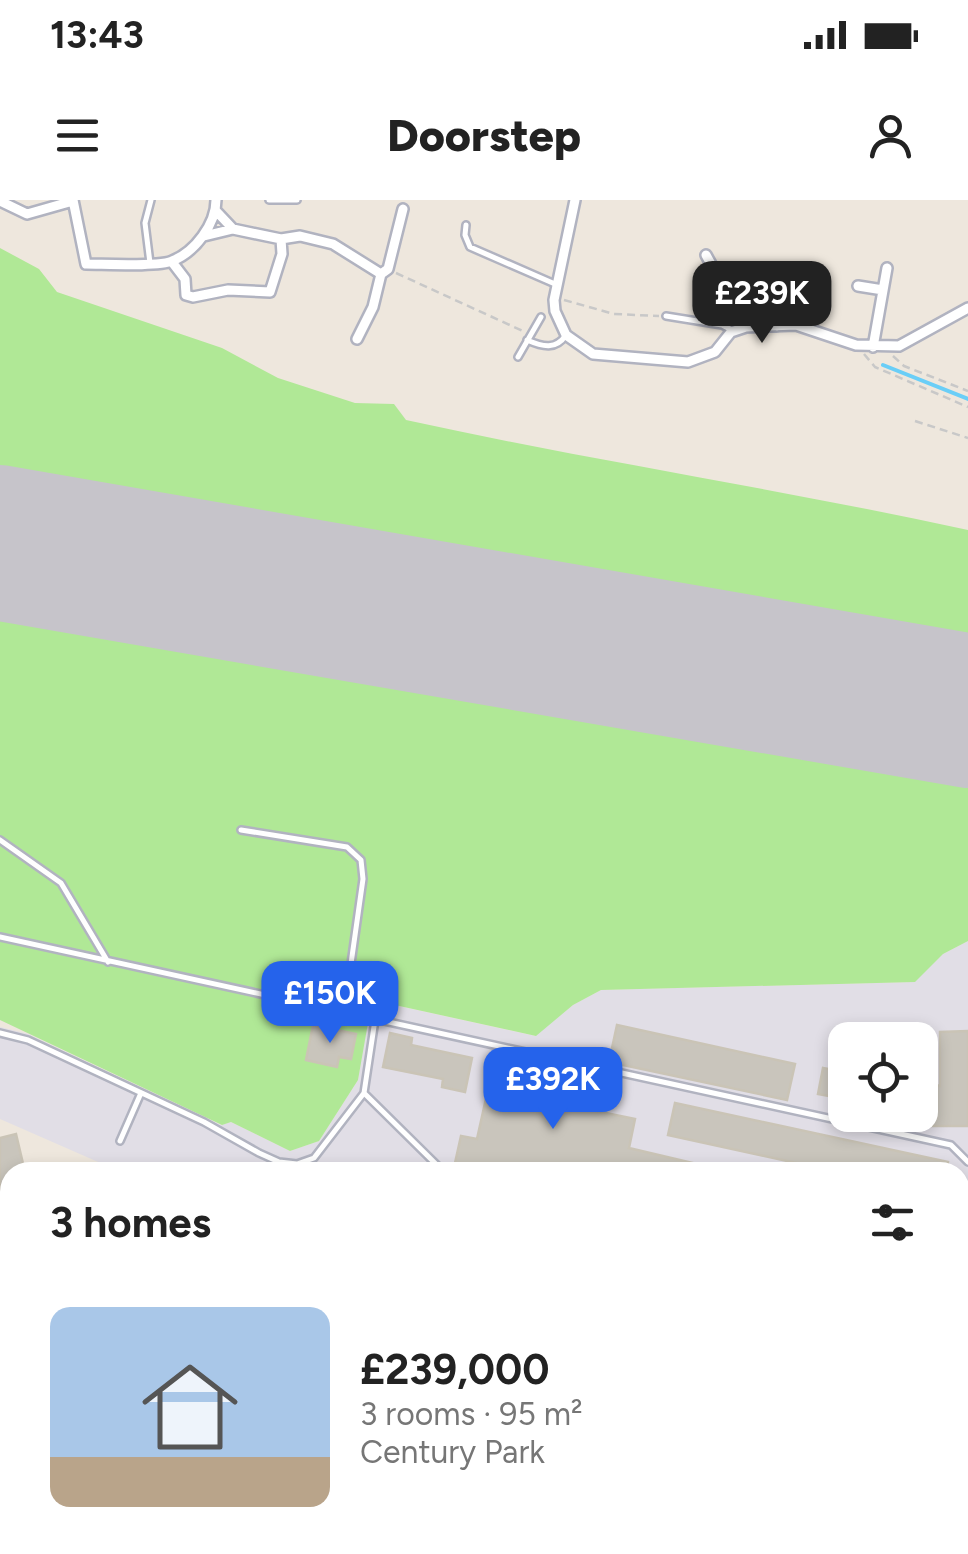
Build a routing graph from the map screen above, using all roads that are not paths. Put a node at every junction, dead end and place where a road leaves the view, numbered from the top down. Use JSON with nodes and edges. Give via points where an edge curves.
{"nodes":[{"id":1,"x":151,"y":200,"type":"edge"},
{"id":2,"x":269,"y":200,"type":"edge"},
{"id":3,"x":297,"y":200,"type":"edge"},
{"id":4,"x":575,"y":200,"type":"edge"},
{"id":5,"x":0,"y":201,"type":"edge"},
{"id":6,"x":73,"y":201,"type":"edge"},
{"id":7,"x":216,"y":206,"type":"edge"},
{"id":8,"x":403,"y":208,"type":"dead end"},
{"id":9,"x":466,"y":225,"type":"dead end"},
{"id":10,"x":232,"y":229,"type":"junction"},
{"id":11,"x":204,"y":236,"type":"junction"},
{"id":12,"x":281,"y":239,"type":"junction"},
{"id":13,"x":706,"y":255,"type":"dead end"},
{"id":14,"x":172,"y":262,"type":"junction"},
{"id":15,"x":150,"y":263,"type":"junction"},
{"id":16,"x":887,"y":268,"type":"dead end"},
{"id":17,"x":384,"y":272,"type":"junction"},
{"id":18,"x":752,"y":282,"type":"dead end"},
{"id":19,"x":557,"y":285,"type":"junction"},
{"id":20,"x":858,"y":286,"type":"dead end"},
{"id":21,"x":883,"y":290,"type":"junction"},
{"id":22,"x":968,"y":308,"type":"edge"},
{"id":23,"x":666,"y":316,"type":"road end"},
{"id":24,"x":541,"y":317,"type":"dead end"},
{"id":25,"x":777,"y":326,"type":"junction"},
{"id":26,"x":746,"y":327,"type":"junction"},
{"id":27,"x":734,"y":331,"type":"junction"},
{"id":28,"x":566,"y":334,"type":"junction"},
{"id":29,"x":529,"y":337,"type":"junction"},
{"id":30,"x":357,"y":340,"type":"dead end"},
{"id":31,"x":878,"y":347,"type":"junction"},
{"id":32,"x":518,"y":357,"type":"dead end"},
{"id":33,"x":241,"y":830,"type":"dead end"},
{"id":34,"x":0,"y":840,"type":"edge"},
{"id":35,"x":0,"y":937,"type":"edge"},
{"id":36,"x":108,"y":962,"type":"junction"},
{"id":37,"x":344,"y":1013,"type":"junction"},
{"id":38,"x":375,"y":1020,"type":"junction"},
{"id":39,"x":0,"y":1033,"type":"edge"},
{"id":40,"x":364,"y":1093,"type":"junction"},
{"id":41,"x":141,"y":1094,"type":"junction"},
{"id":42,"x":120,"y":1141,"type":"dead end"},
{"id":43,"x":278,"y":1162,"type":"edge"},
{"id":44,"x":303,"y":1162,"type":"edge"},
{"id":45,"x":434,"y":1162,"type":"edge"},
{"id":46,"x":968,"y":1162,"type":"edge"}],
"edges":[{"from":1,"to":15,"type":"lane","via":[[145,223]]},
{"from":2,"to":3,"type":"lane"},
{"from":4,"to":19,"type":"street"},
{"from":5,"to":6,"type":"street","via":[[27,214]]},
{"from":6,"to":15,"type":"street","via":[[86,264]]},
{"from":7,"to":10,"type":"street"},
{"from":7,"to":11,"type":"street"},
{"from":8,"to":17,"type":"street"},
{"from":9,"to":19,"type":"lane","via":[[470,248]]},
{"from":10,"to":11,"type":"street"},
{"from":10,"to":12,"type":"street"},
{"from":11,"to":14,"type":"street"},
{"from":12,"to":14,"type":"street","via":[[270,292],[186,295],[185,279]]},
{"from":12,"to":17,"type":"street","via":[[334,244]]},
{"from":13,"to":26,"type":"street"},
{"from":14,"to":15,"type":"street"},
{"from":16,"to":21,"type":"street"},
{"from":17,"to":30,"type":"street"},
{"from":18,"to":25,"type":"street","via":[[787,285]]},
{"from":19,"to":28,"type":"street","via":[[555,311]]},
{"from":20,"to":21,"type":"street"},
{"from":21,"to":31,"type":"street"},
{"from":22,"to":31,"type":"street","via":[[899,346]]},
{"from":23,"to":27,"type":"lane"},
{"from":24,"to":29,"type":"lane"},
{"from":25,"to":26,"type":"street"},
{"from":25,"to":31,"type":"street"},
{"from":26,"to":27,"type":"street"},
{"from":27,"to":28,"type":"street","via":[[715,352],[688,362],[593,354]]},
{"from":28,"to":29,"type":"lane","via":[[553,346]]},
{"from":29,"to":32,"type":"lane"},
{"from":33,"to":37,"type":"lane","via":[[346,847],[360,860],[364,879]]},
{"from":34,"to":36,"type":"lane","via":[[61,883]]},
{"from":35,"to":36,"type":"lane"},
{"from":36,"to":37,"type":"lane"},
{"from":37,"to":38,"type":"lane"},
{"from":38,"to":40,"type":"lane"},
{"from":38,"to":46,"type":"lane","via":[[951,1146]]},
{"from":39,"to":41,"type":"lane"},
{"from":40,"to":44,"type":"lane","via":[[314,1158]]},
{"from":40,"to":45,"type":"lane"},
{"from":41,"to":42,"type":"lane"},
{"from":41,"to":43,"type":"lane"}]}
